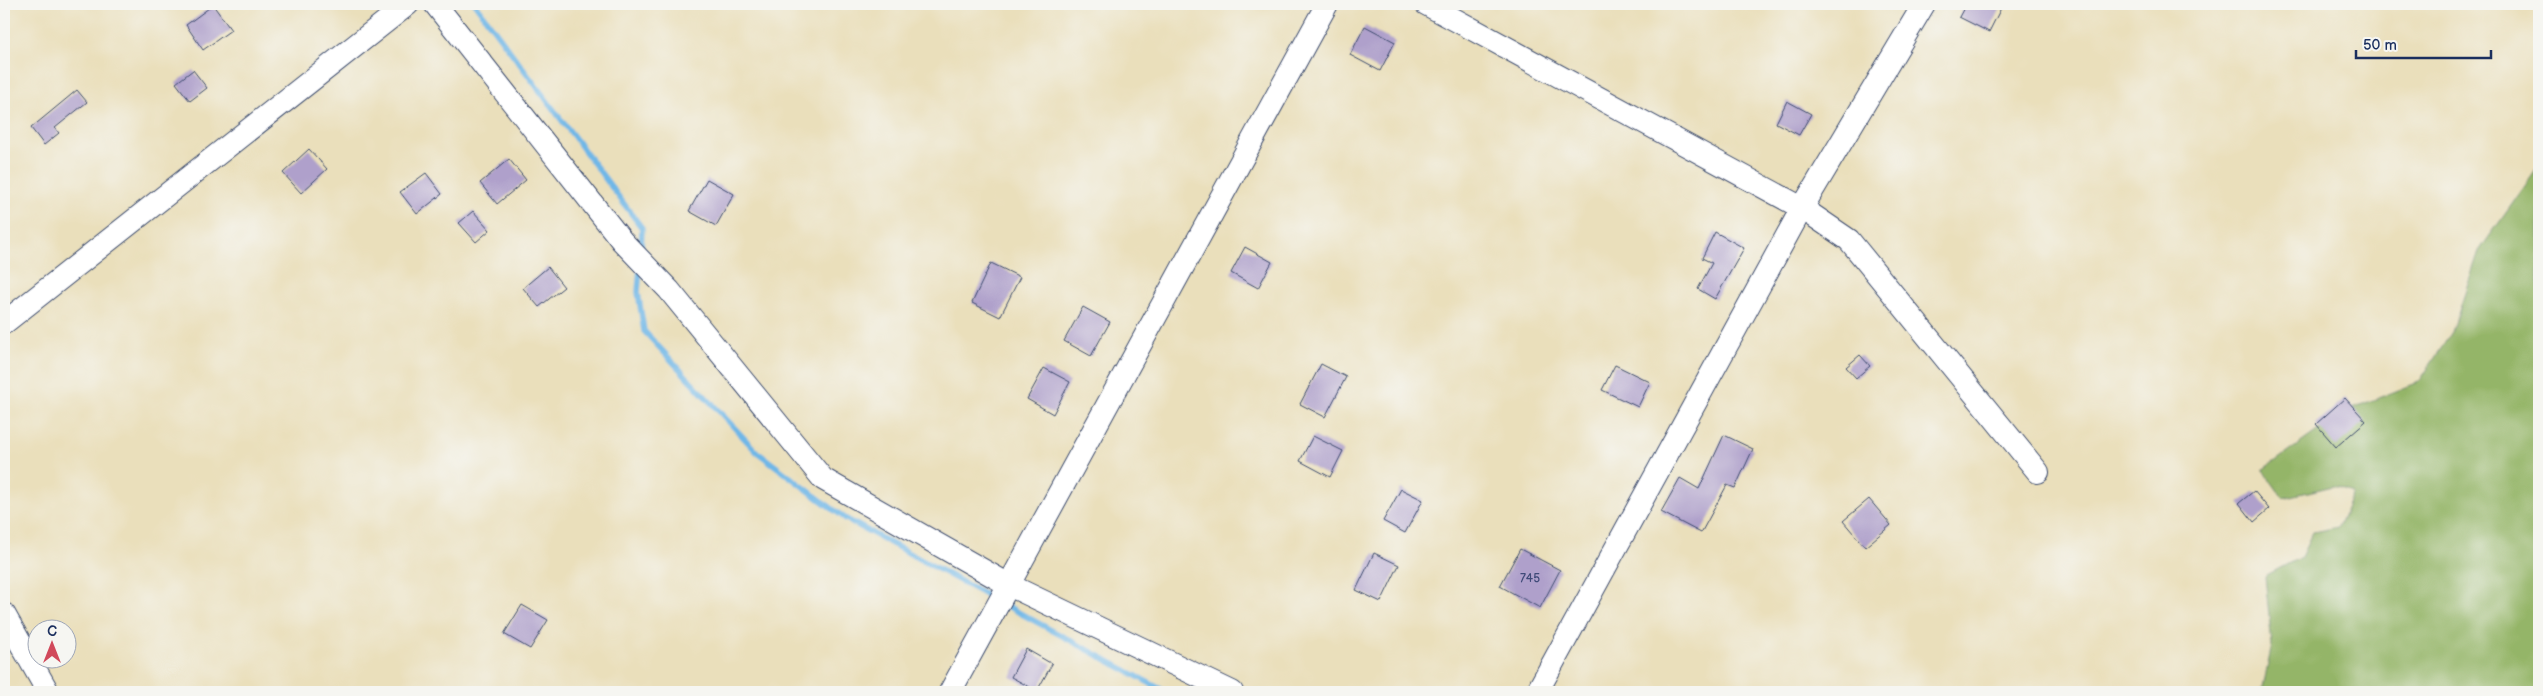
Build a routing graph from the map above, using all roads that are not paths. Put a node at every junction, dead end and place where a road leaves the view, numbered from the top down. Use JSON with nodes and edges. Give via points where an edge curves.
{"nodes":[{"id":1,"x":408,"y":4,"type":"edge"},
{"id":2,"x":435,"y":4,"type":"edge"},
{"id":3,"x":1327,"y":4,"type":"edge"},
{"id":4,"x":1426,"y":4,"type":"edge"},
{"id":5,"x":1924,"y":4,"type":"edge"},
{"id":6,"x":1802,"y":208,"type":"junction"},
{"id":7,"x":4,"y":323,"type":"edge"},
{"id":8,"x":2038,"y":472,"type":"dead end"},
{"id":9,"x":1009,"y":585,"type":"junction"},
{"id":10,"x":4,"y":614,"type":"edge"},
{"id":11,"x":48,"y":692,"type":"edge"},
{"id":12,"x":950,"y":692,"type":"edge"},
{"id":13,"x":1232,"y":692,"type":"edge"},
{"id":14,"x":1537,"y":692,"type":"edge"}],
"edges":[{"from":1,"to":7,"type":"street"},
{"from":2,"to":9,"type":"street","via":[[622,241],[669,290],[823,479]]},
{"from":3,"to":9,"type":"street"},
{"from":4,"to":6,"type":"street"},
{"from":5,"to":6,"type":"street"},
{"from":6,"to":8,"type":"street","via":[[1849,240]]},
{"from":6,"to":14,"type":"street"},
{"from":9,"to":12,"type":"street"},
{"from":9,"to":13,"type":"street"},
{"from":10,"to":11,"type":"street"}]}
